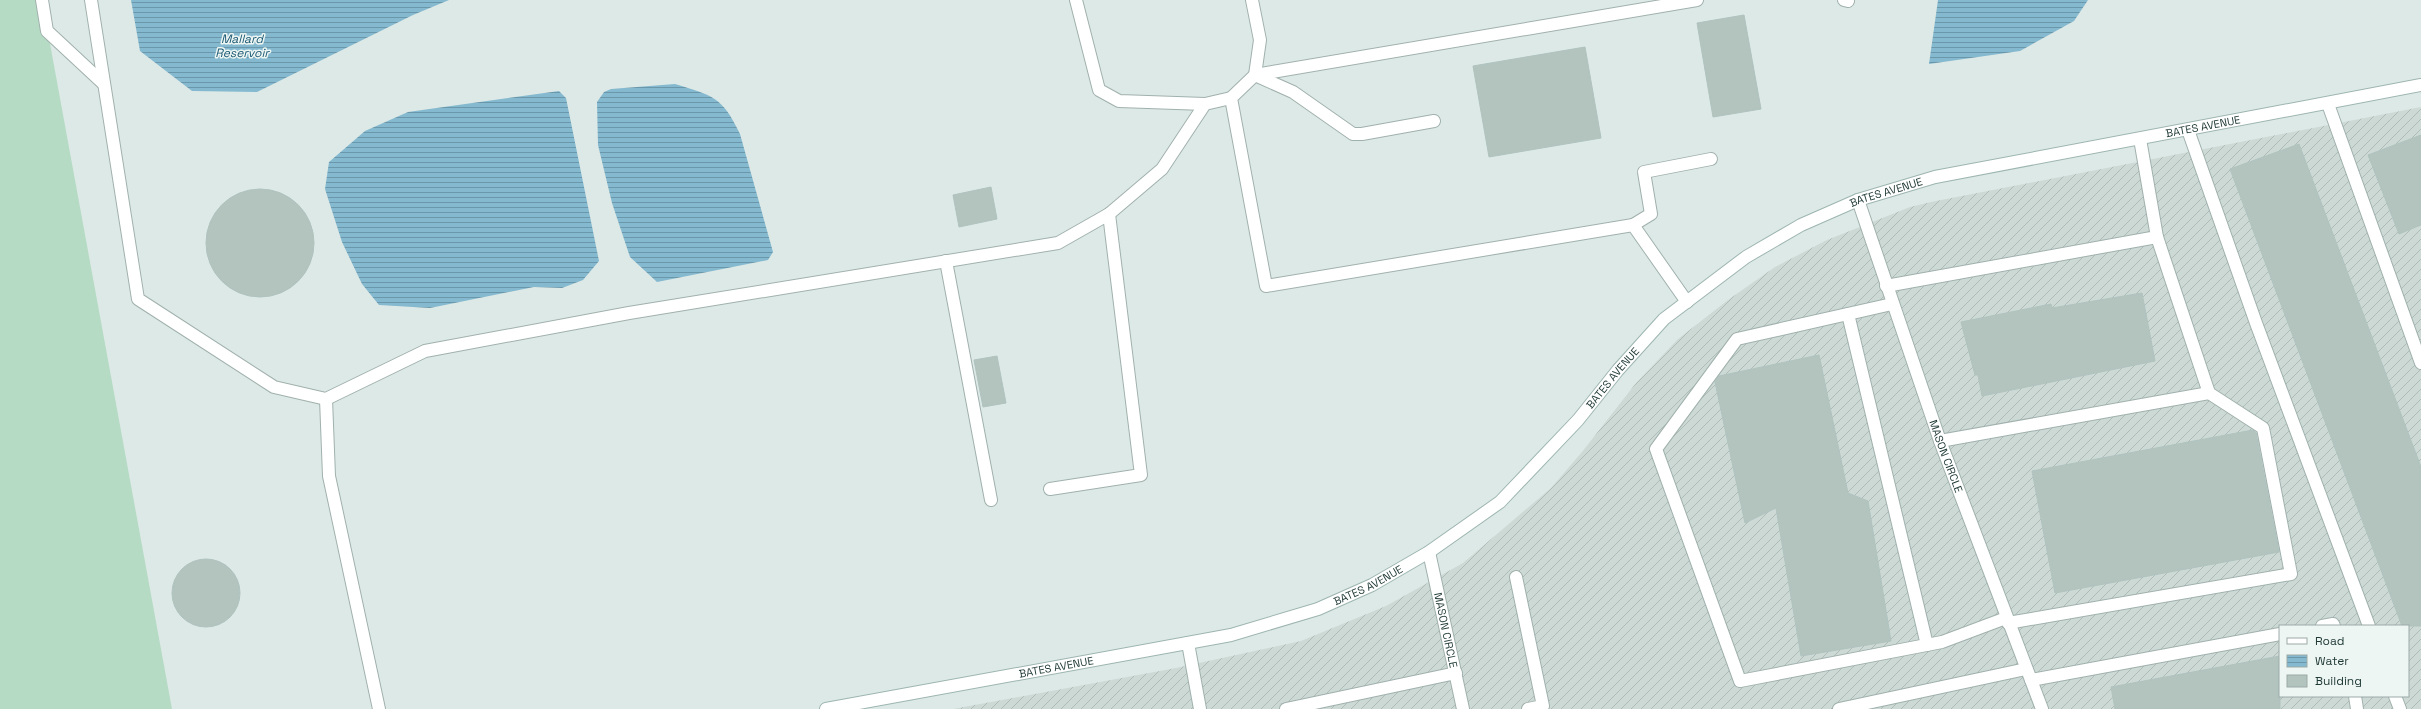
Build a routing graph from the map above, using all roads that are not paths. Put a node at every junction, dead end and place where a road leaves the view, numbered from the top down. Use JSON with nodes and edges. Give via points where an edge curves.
{"nodes":[{"id":1,"x":42,"y":0,"type":"edge"},
{"id":2,"x":91,"y":0,"type":"edge"},
{"id":3,"x":1076,"y":0,"type":"edge"},
{"id":4,"x":1252,"y":0,"type":"edge"},
{"id":5,"x":1697,"y":0,"type":"edge"},
{"id":6,"x":1255,"y":76,"type":"junction"},
{"id":7,"x":104,"y":84,"type":"junction"},
{"id":8,"x":2421,"y":85,"type":"edge"},
{"id":9,"x":1232,"y":98,"type":"junction"},
{"id":10,"x":1205,"y":104,"type":"junction"},
{"id":11,"x":2328,"y":104,"type":"junction"},
{"id":12,"x":1434,"y":121,"type":"dead end"},
{"id":13,"x":2188,"y":130,"type":"junction"},
{"id":14,"x":2140,"y":138,"type":"junction"},
{"id":15,"x":1711,"y":159,"type":"dead end"},
{"id":16,"x":1858,"y":200,"type":"junction"},
{"id":17,"x":1109,"y":214,"type":"junction"},
{"id":18,"x":1633,"y":225,"type":"junction"},
{"id":19,"x":2157,"y":237,"type":"junction"},
{"id":20,"x":946,"y":261,"type":"junction"},
{"id":21,"x":1886,"y":286,"type":"junction"},
{"id":22,"x":1687,"y":302,"type":"junction"},
{"id":23,"x":1892,"y":304,"type":"junction"},
{"id":24,"x":1848,"y":314,"type":"junction"},
{"id":25,"x":2421,"y":363,"type":"edge"},
{"id":26,"x":2209,"y":393,"type":"junction"},
{"id":27,"x":326,"y":399,"type":"junction"},
{"id":28,"x":1940,"y":441,"type":"junction"},
{"id":29,"x":1050,"y":489,"type":"dead end"},
{"id":30,"x":991,"y":500,"type":"dead end"},
{"id":31,"x":1429,"y":552,"type":"junction"},
{"id":32,"x":1516,"y":578,"type":"dead end"},
{"id":33,"x":2007,"y":620,"type":"junction"},
{"id":34,"x":2369,"y":625,"type":"edge"},
{"id":35,"x":2279,"y":634,"type":"edge"},
{"id":36,"x":1188,"y":643,"type":"junction"},
{"id":37,"x":1927,"y":645,"type":"junction"},
{"id":38,"x":1456,"y":673,"type":"junction"},
{"id":39,"x":2028,"y":675,"type":"junction"},
{"id":40,"x":2355,"y":697,"type":"edge"},
{"id":41,"x":2395,"y":697,"type":"edge"},
{"id":42,"x":379,"y":709,"type":"edge"},
{"id":43,"x":826,"y":709,"type":"edge"},
{"id":44,"x":1200,"y":709,"type":"edge"},
{"id":45,"x":1286,"y":709,"type":"edge"},
{"id":46,"x":1463,"y":709,"type":"edge"},
{"id":47,"x":1528,"y":709,"type":"edge"},
{"id":48,"x":1839,"y":709,"type":"edge"},
{"id":49,"x":2042,"y":709,"type":"edge"},
{"id":50,"x":2357,"y":709,"type":"edge"},
{"id":51,"x":2400,"y":709,"type":"edge"}],
"edges":[{"from":1,"to":7,"type":"street","via":[[47,31]]},
{"from":2,"to":7,"type":"street"},
{"from":3,"to":10,"type":"street","via":[[1099,90],[1119,101]]},
{"from":4,"to":6,"type":"street","via":[[1260,40]]},
{"from":5,"to":6,"type":"street"},
{"from":6,"to":9,"type":"street"},
{"from":6,"to":12,"type":"street","via":[[1293,92],[1353,134]]},
{"from":7,"to":27,"type":"street","via":[[138,299],[274,387]]},
{"from":8,"to":11,"type":"street","name":"BATES AVENUE"},
{"from":9,"to":10,"type":"street"},
{"from":9,"to":18,"type":"street","via":[[1266,286]]},
{"from":10,"to":17,"type":"street","via":[[1162,169]]},
{"from":11,"to":13,"type":"street","name":"BATES AVENUE"},
{"from":11,"to":25,"type":"street"},
{"from":13,"to":14,"type":"street","name":"BATES AVENUE"},
{"from":13,"to":34,"type":"street","via":[[2256,323]]},
{"from":14,"to":16,"type":"street","name":"BATES AVENUE","via":[[1935,177]]},
{"from":14,"to":19,"type":"street"},
{"from":15,"to":18,"type":"street","via":[[1644,172],[1651,214]]},
{"from":16,"to":21,"type":"street","name":"MASON CIRCLE"},
{"from":16,"to":22,"type":"street","name":"BATES AVENUE","via":[[1801,225],[1746,257]]},
{"from":17,"to":20,"type":"street","via":[[1058,243]]},
{"from":17,"to":29,"type":"street","via":[[1141,475]]},
{"from":18,"to":22,"type":"street"},
{"from":19,"to":21,"type":"street"},
{"from":19,"to":26,"type":"street"},
{"from":20,"to":27,"type":"street","via":[[629,313],[424,350]]},
{"from":20,"to":30,"type":"street"},
{"from":21,"to":23,"type":"street","name":"MASON CIRCLE"},
{"from":22,"to":31,"type":"street","name":"BATES AVENUE","via":[[1664,319],[1549,452],[1500,502]]},
{"from":23,"to":24,"type":"street"},
{"from":23,"to":28,"type":"street","name":"MASON CIRCLE"},
{"from":24,"to":37,"type":"street"},
{"from":24,"to":37,"type":"street","via":[[1736,339],[1656,449],[1740,681]]},
{"from":26,"to":28,"type":"street"},
{"from":26,"to":33,"type":"street","via":[[2263,428],[2292,574]]},
{"from":27,"to":42,"type":"street","via":[[329,476]]},
{"from":28,"to":33,"type":"street","name":"MASON CIRCLE"},
{"from":31,"to":36,"type":"street","name":"BATES AVENUE","via":[[1372,586],[1318,609],[1231,635]]},
{"from":31,"to":38,"type":"street","name":"MASON CIRCLE"},
{"from":32,"to":47,"type":"street","via":[[1543,706]]},
{"from":33,"to":37,"type":"street"},
{"from":33,"to":39,"type":"street","name":"MASON CIRCLE"},
{"from":35,"to":39,"type":"street"},
{"from":36,"to":43,"type":"street","name":"BATES AVENUE"},
{"from":36,"to":44,"type":"street"},
{"from":38,"to":45,"type":"street"},
{"from":38,"to":46,"type":"street","name":"MASON CIRCLE"},
{"from":39,"to":48,"type":"street"},
{"from":39,"to":49,"type":"street","name":"MASON CIRCLE"},
{"from":40,"to":50,"type":"street"},
{"from":41,"to":51,"type":"street"}]}
